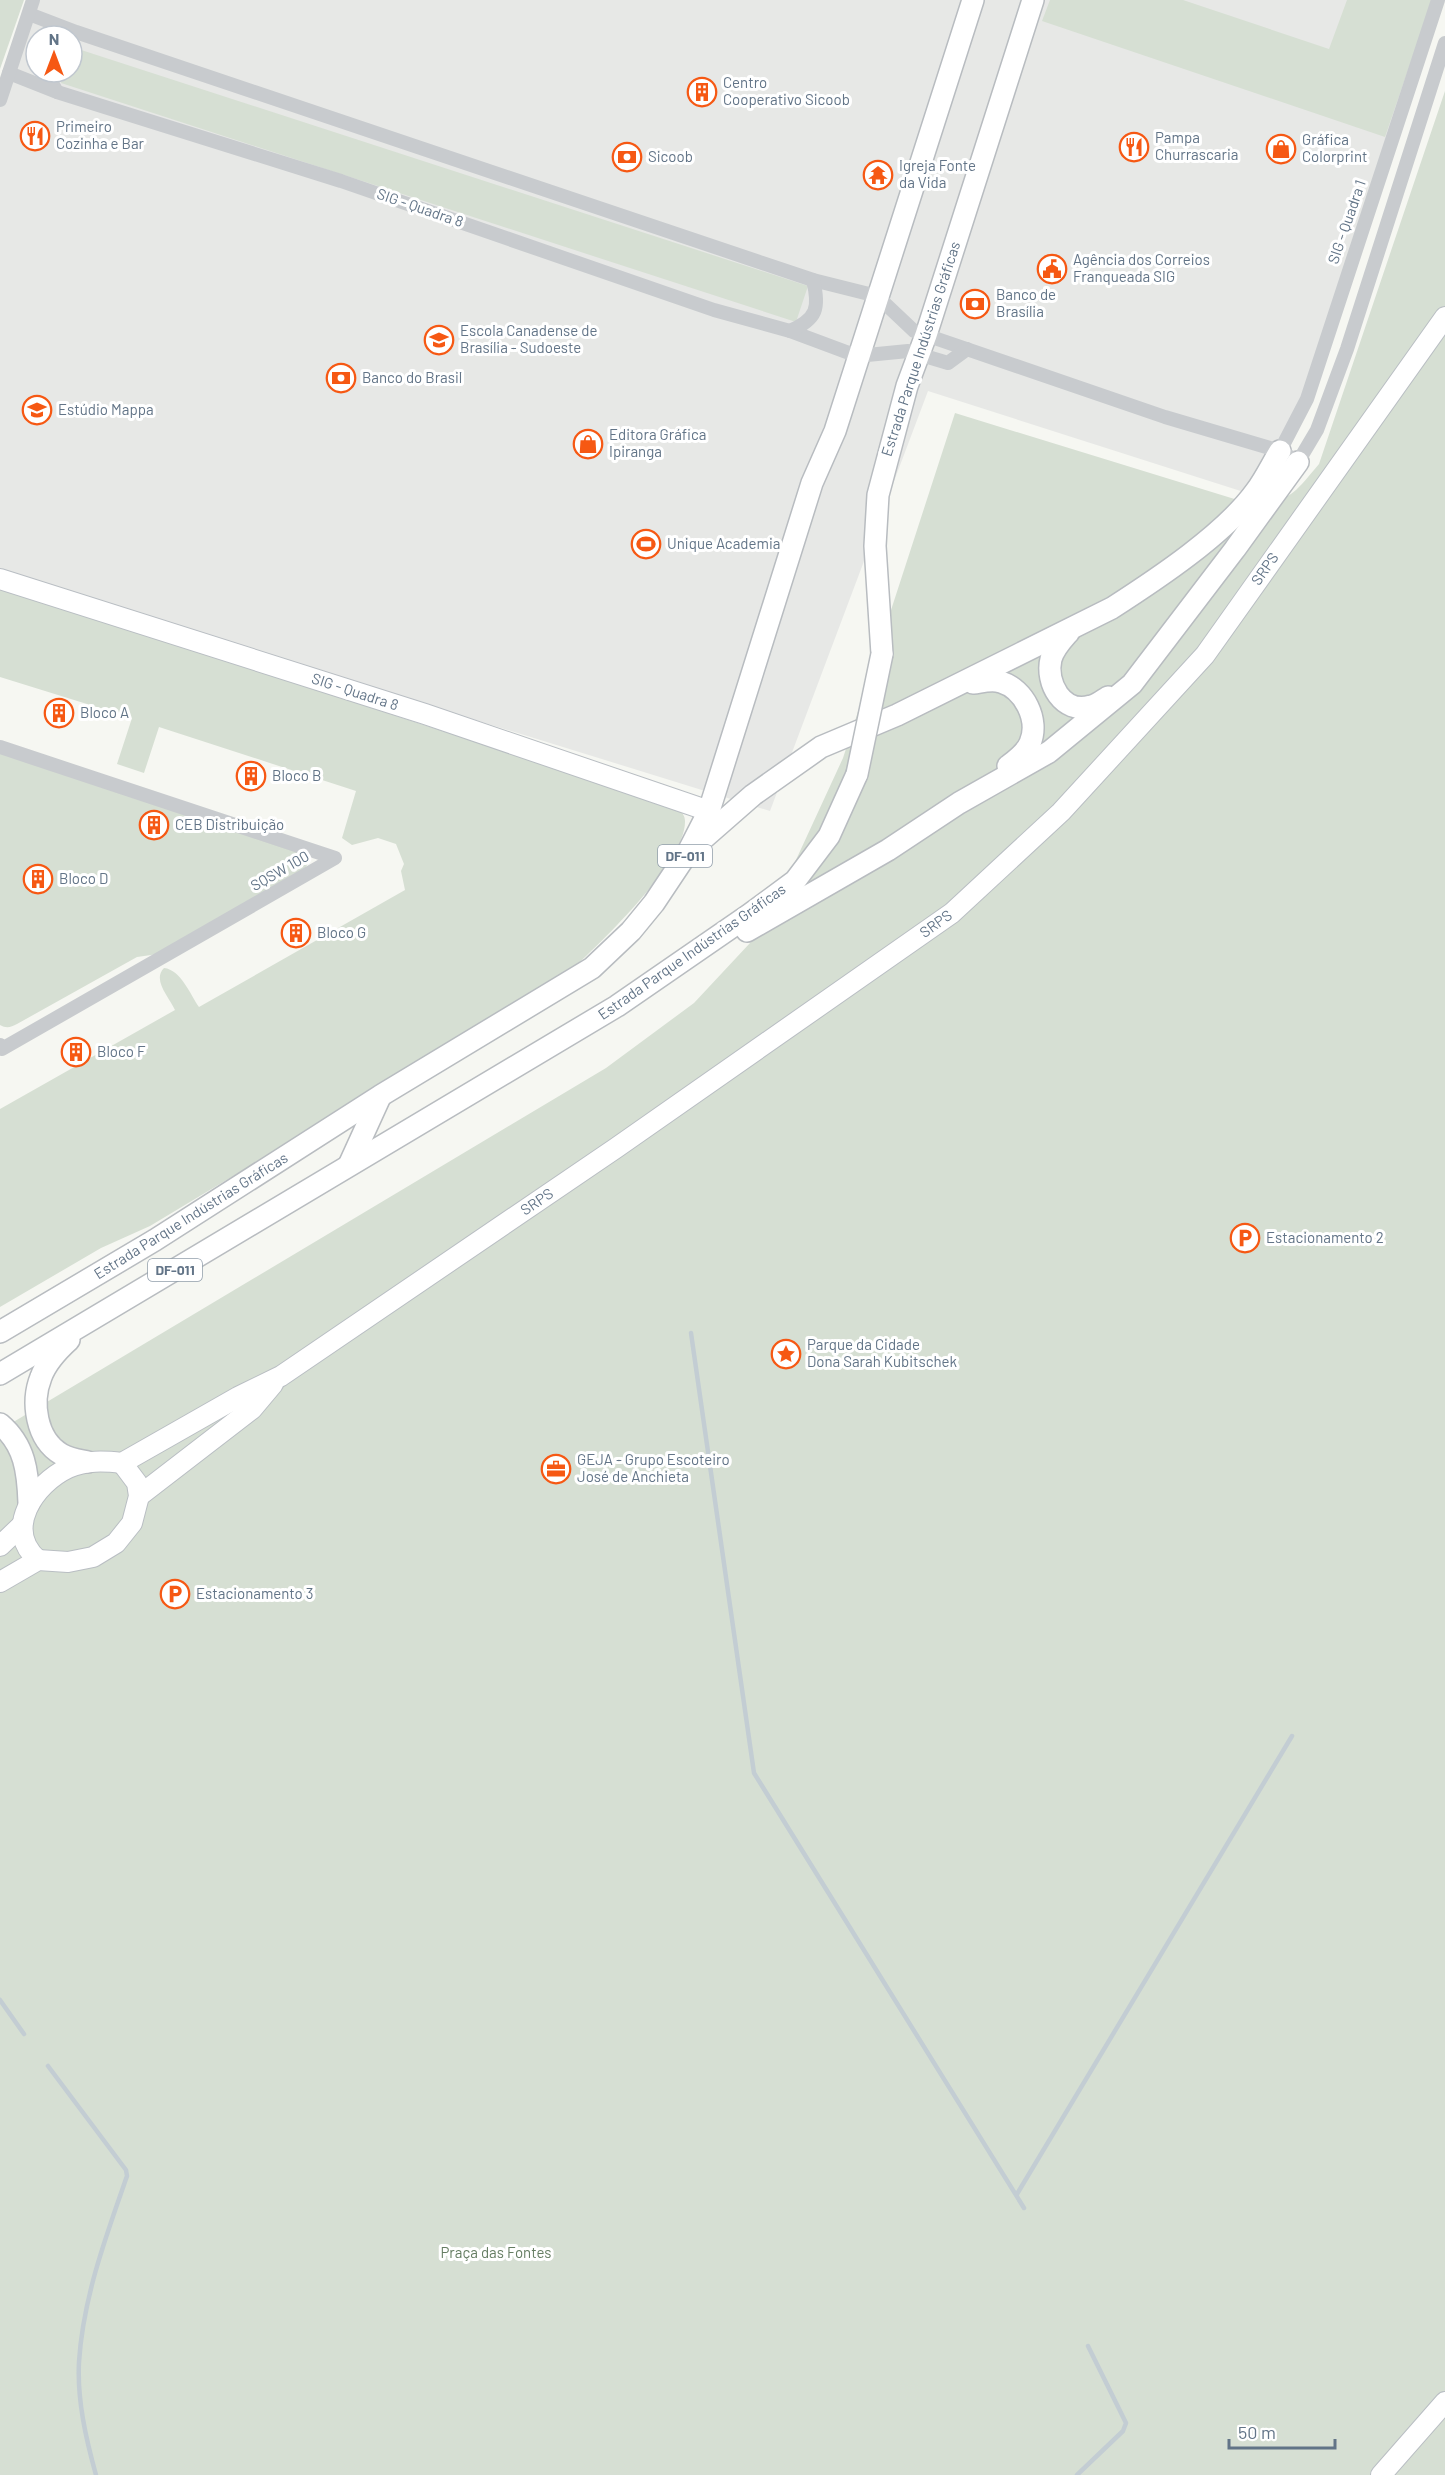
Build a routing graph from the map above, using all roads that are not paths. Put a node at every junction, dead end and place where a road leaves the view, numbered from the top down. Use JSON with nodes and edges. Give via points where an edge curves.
{"nodes":[{"id":1,"x":33,"y":0,"type":"edge"},
{"id":2,"x":973,"y":0,"type":"edge"},
{"id":3,"x":1033,"y":0,"type":"edge"},
{"id":4,"x":1438,"y":0,"type":"edge"},
{"id":5,"x":29,"y":14,"type":"junction"},
{"id":6,"x":49,"y":24,"type":"edge"},
{"id":7,"x":84,"y":39,"type":"edge"},
{"id":8,"x":1445,"y":44,"type":"edge"},
{"id":9,"x":9,"y":73,"type":"junction"},
{"id":10,"x":53,"y":84,"type":"edge"},
{"id":11,"x":57,"y":92,"type":"junction"},
{"id":12,"x":0,"y":100,"type":"edge"},
{"id":13,"x":813,"y":280,"type":"junction"},
{"id":14,"x":877,"y":296,"type":"junction"},
{"id":15,"x":1445,"y":317,"type":"edge"},
{"id":16,"x":790,"y":331,"type":"junction"},
{"id":17,"x":920,"y":340,"type":"junction"},
{"id":18,"x":967,"y":349,"type":"junction"},
{"id":19,"x":858,"y":356,"type":"junction"},
{"id":20,"x":1289,"y":456,"type":"junction"},
{"id":21,"x":0,"y":579,"type":"edge"},
{"id":22,"x":1071,"y":629,"type":"junction"},
{"id":23,"x":1132,"y":684,"type":"junction"},
{"id":24,"x":959,"y":685,"type":"junction"},
{"id":25,"x":0,"y":747,"type":"edge"},
{"id":26,"x":959,"y":803,"type":"junction"},
{"id":27,"x":709,"y":811,"type":"junction"},
{"id":28,"x":688,"y":852,"type":"junction"},
{"id":29,"x":617,"y":1006,"type":"junction"},
{"id":30,"x":1,"y":1048,"type":"edge"},
{"id":31,"x":380,"y":1096,"type":"junction"},
{"id":32,"x":350,"y":1165,"type":"junction"},
{"id":33,"x":86,"y":1323,"type":"junction"},
{"id":34,"x":0,"y":1332,"type":"edge"},
{"id":35,"x":0,"y":1374,"type":"edge"},
{"id":36,"x":281,"y":1376,"type":"junction"},
{"id":37,"x":0,"y":1424,"type":"edge"},
{"id":38,"x":88,"y":1462,"type":"junction"},
{"id":39,"x":123,"y":1463,"type":"junction"},
{"id":40,"x":139,"y":1496,"type":"junction"},
{"id":41,"x":29,"y":1503,"type":"junction"},
{"id":42,"x":21,"y":1526,"type":"junction"},
{"id":43,"x":0,"y":1545,"type":"edge"},
{"id":44,"x":38,"y":1560,"type":"junction"},
{"id":45,"x":0,"y":1582,"type":"edge"},
{"id":46,"x":1445,"y":2402,"type":"edge"},
{"id":47,"x":1381,"y":2475,"type":"edge"}],
"edges":[{"from":1,"to":5,"type":"street"},
{"from":2,"to":14,"type":"main road","name":"Estrada Parque Indústrias Gráficas","number":"DF-011"},
{"from":3,"to":17,"type":"main road","name":"Estrada Parque Indústrias Gráficas","number":"DF-011"},
{"from":4,"to":20,"type":"street","name":"SIG - Quadra 1"},
{"from":5,"to":6,"type":"street"},
{"from":5,"to":9,"type":"street"},
{"from":7,"to":13,"type":"street"},
{"from":8,"to":20,"type":"street","via":[[1317,430]]},
{"from":9,"to":11,"type":"street","name":"SIG - Quadra 8"},
{"from":9,"to":12,"type":"street"},
{"from":10,"to":11,"type":"street"},
{"from":11,"to":16,"type":"street","name":"SIG - Quadra 8","via":[[341,181],[714,310]]},
{"from":13,"to":14,"type":"street"},
{"from":13,"to":16,"type":"street","via":[[815,310],[810,319]]},
{"from":14,"to":17,"type":"street"},
{"from":14,"to":19,"type":"main road","name":"Estrada Parque Indústrias Gráficas","number":"DF-011"},
{"from":15,"to":36,"type":"main road","name":"SRPS","via":[[1205,655],[1061,812],[960,905],[616,1148]]},
{"from":16,"to":19,"type":"street","name":"SIG - Quadra 8"},
{"from":17,"to":18,"type":"street"},
{"from":17,"to":18,"type":"street","via":[[948,363]]},
{"from":17,"to":19,"type":"street","via":[[908,351]]},
{"from":17,"to":29,"type":"main road","name":"Estrada Parque Indústrias Gráficas","number":"DF-011","bridge":true,"via":[[878,495],[875,546],[882,654],[857,774],[829,836],[795,881]]},
{"from":18,"to":20,"type":"street"},
{"from":19,"to":27,"type":"main road","name":"Estrada Parque Indústrias Gráficas","number":"DF-011","via":[[835,431],[812,483]]},
{"from":20,"to":22,"type":"main road","via":[[1227,525],[1135,593]]},
{"from":20,"to":23,"type":"main road","via":[[1235,549]]},
{"from":21,"to":27,"type":"main road","name":"SIG - Quadra 8","via":[[425,714]]},
{"from":22,"to":23,"type":"main road","via":[[1052,657],[1050,681],[1055,693],[1076,706],[1091,707]]},
{"from":22,"to":24,"type":"main road"},
{"from":23,"to":26,"type":"main road","via":[[1049,752]]},
{"from":24,"to":26,"type":"main road","via":[[994,680],[1012,687],[1028,707],[1033,729],[1031,742],[1022,755]]},
{"from":24,"to":28,"type":"main road","via":[[809,754],[753,795]]},
{"from":25,"to":30,"type":"street","name":"SQSW 100","via":[[334,858]]},
{"from":26,"to":29,"type":"main road","via":[[888,850]]},
{"from":27,"to":28,"type":"main road","name":"Estrada Parque Indústrias Gráficas","number":"DF-011"},
{"from":28,"to":31,"type":"main road","name":"Estrada Parque Indústrias Gráficas","number":"DF-011","via":[[632,931],[592,968]]},
{"from":29,"to":32,"type":"main road","name":"Estrada Parque Indústrias Gráficas","number":"DF-011"},
{"from":31,"to":32,"type":"main road"},
{"from":31,"to":34,"type":"main road","name":"Estrada Parque Indústrias Gráficas","number":"DF-011","via":[[155,1240]]},
{"from":32,"to":33,"type":"main road","name":"Estrada Parque Indústrias Gráficas","number":"DF-011"},
{"from":33,"to":35,"type":"main road","name":"Estrada Parque Indústrias Gráficas","number":"DF-011"},
{"from":33,"to":38,"type":"main road","via":[[57,1351],[41,1377],[35,1403],[39,1423],[58,1453]]},
{"from":36,"to":39,"type":"main road","name":"SRPS"},
{"from":36,"to":40,"type":"main road","name":"SRPS","via":[[252,1408]]},
{"from":37,"to":41,"type":"main road","via":[[18,1444],[24,1460]]},
{"from":38,"to":39,"type":"main road"},
{"from":38,"to":41,"type":"main road","via":[[48,1479]]},
{"from":39,"to":40,"type":"main road","via":[[137,1483]]},
{"from":40,"to":44,"type":"main road","via":[[132,1523],[116,1543],[93,1557],[68,1562]]},
{"from":41,"to":42,"type":"main road"},
{"from":42,"to":43,"type":"main road"},
{"from":42,"to":44,"type":"main road","via":[[25,1544]]},
{"from":44,"to":45,"type":"main road"},
{"from":46,"to":47,"type":"main road"}]}
